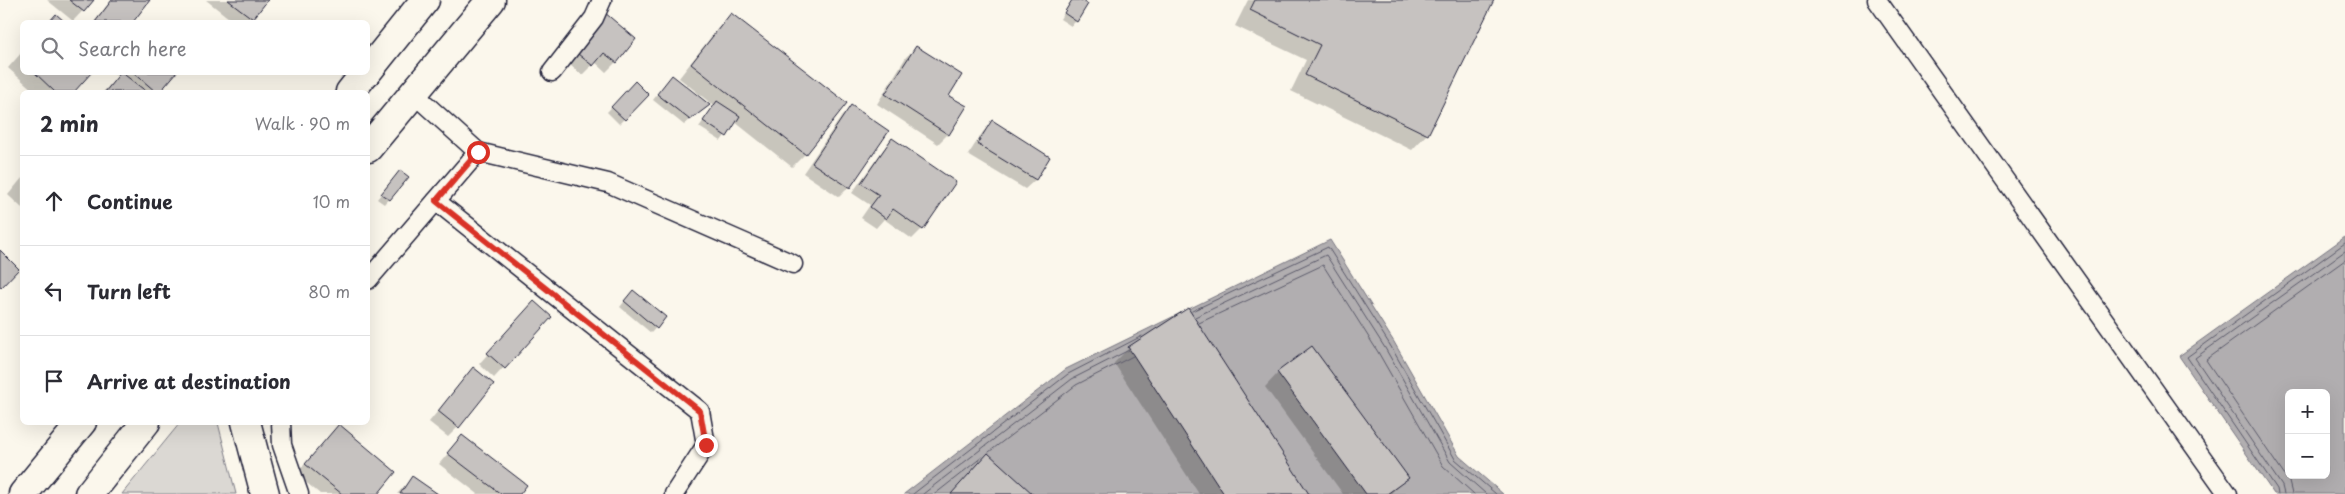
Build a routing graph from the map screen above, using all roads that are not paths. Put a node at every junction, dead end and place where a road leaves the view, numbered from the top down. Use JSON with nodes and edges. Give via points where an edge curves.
{"nodes":[{"id":1,"x":425,"y":0,"type":"edge"},
{"id":2,"x":491,"y":0,"type":"edge"},
{"id":3,"x":602,"y":0,"type":"edge"},
{"id":4,"x":1877,"y":0,"type":"edge"},
{"id":5,"x":370,"y":68,"type":"edge"},
{"id":6,"x":552,"y":72,"type":"dead end"},
{"id":7,"x":364,"y":75,"type":"edge"},
{"id":8,"x":352,"y":90,"type":"edge"},
{"id":9,"x":413,"y":93,"type":"junction"},
{"id":10,"x":370,"y":146,"type":"edge"},
{"id":11,"x":478,"y":152,"type":"junction"},
{"id":12,"x":436,"y":201,"type":"junction"},
{"id":13,"x":793,"y":264,"type":"dead end"},
{"id":14,"x":370,"y":278,"type":"edge"},
{"id":15,"x":80,"y":425,"type":"edge"},
{"id":16,"x":144,"y":425,"type":"edge"},
{"id":17,"x":247,"y":425,"type":"edge"},
{"id":18,"x":281,"y":425,"type":"edge"},
{"id":19,"x":30,"y":486,"type":"edge"},
{"id":20,"x":10,"y":494,"type":"edge"},
{"id":21,"x":89,"y":494,"type":"edge"},
{"id":22,"x":265,"y":494,"type":"edge"},
{"id":23,"x":299,"y":494,"type":"edge"},
{"id":24,"x":674,"y":494,"type":"edge"},
{"id":25,"x":2228,"y":494,"type":"edge"}],
"edges":[{"from":1,"to":5,"type":"main road"},
{"from":2,"to":9,"type":"main road"},
{"from":3,"to":6,"type":"lane","via":[[594,18]]},
{"from":4,"to":25,"type":"lane"},
{"from":7,"to":8,"type":"main road"},
{"from":9,"to":10,"type":"main road"},
{"from":9,"to":11,"type":"lane"},
{"from":11,"to":12,"type":"lane"},
{"from":11,"to":13,"type":"lane","via":[[608,182]]},
{"from":12,"to":14,"type":"lane"},
{"from":12,"to":24,"type":"lane","via":[[700,411],[706,445]]},
{"from":15,"to":19,"type":"main road"},
{"from":16,"to":21,"type":"main road"},
{"from":17,"to":22,"type":"main road"},
{"from":18,"to":23,"type":"lane","via":[[282,444]]},
{"from":19,"to":20,"type":"main road"}]}
